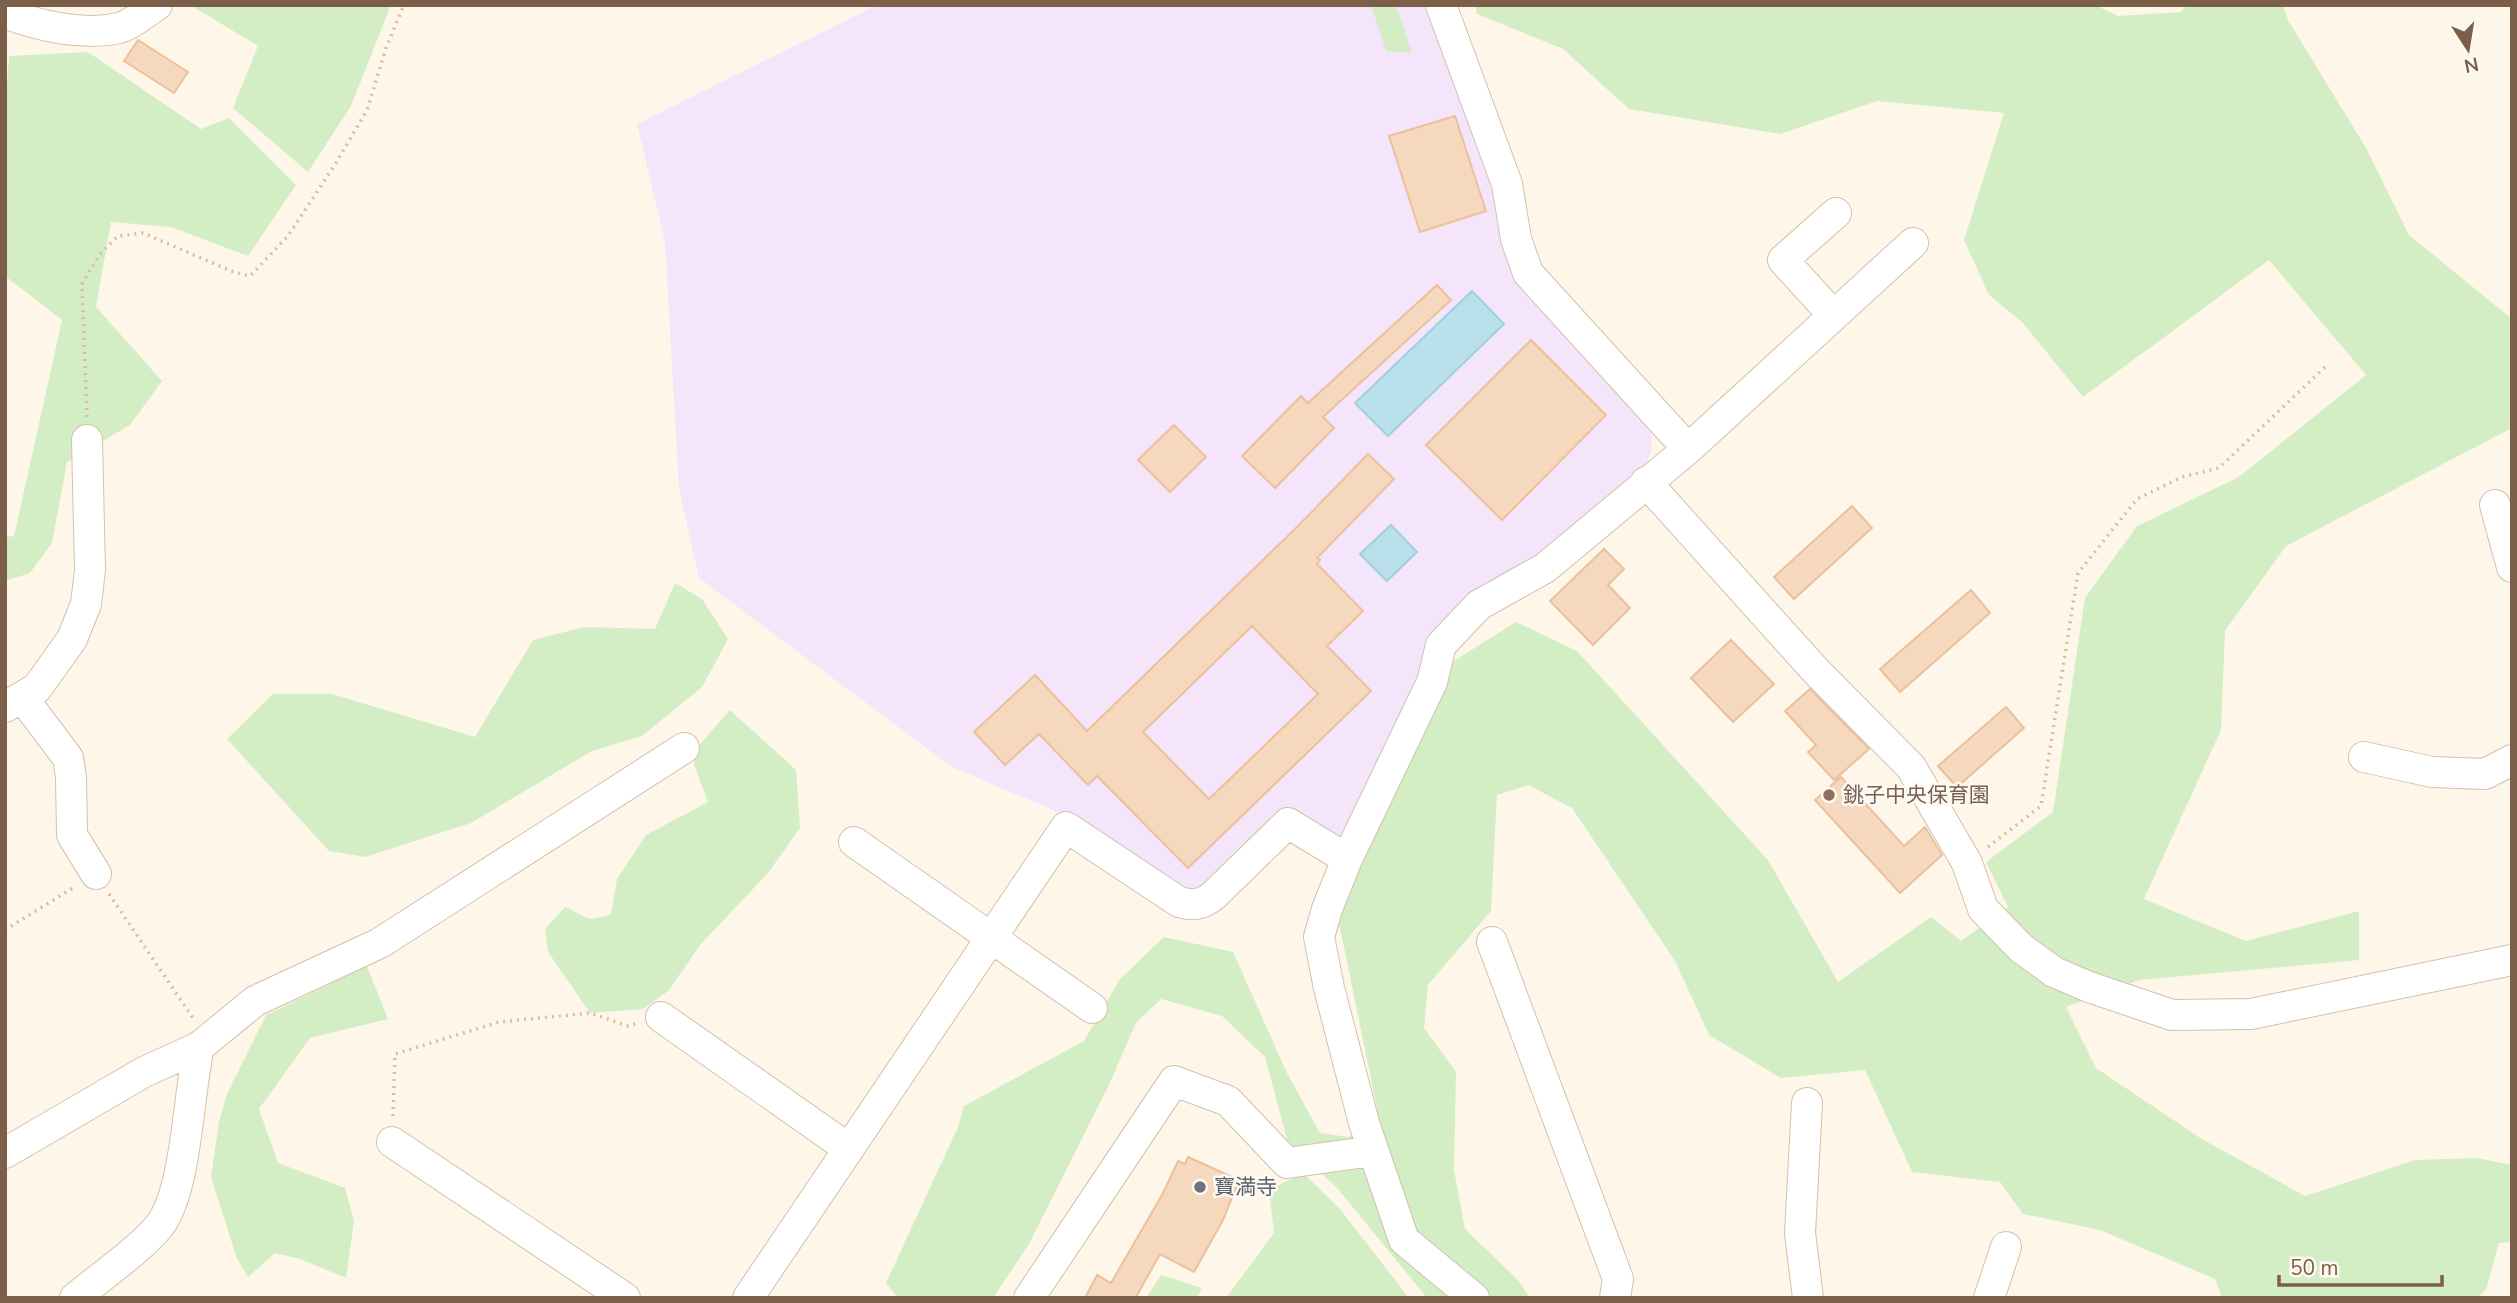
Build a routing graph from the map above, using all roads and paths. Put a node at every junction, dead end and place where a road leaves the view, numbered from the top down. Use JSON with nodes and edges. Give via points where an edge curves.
{"nodes":[{"id":1,"x":157,"y":5,"type":"edge"},
{"id":2,"x":404,"y":5,"type":"edge"},
{"id":3,"x":1441,"y":5,"type":"edge"},
{"id":4,"x":5,"y":13,"type":"edge"},
{"id":5,"x":1836,"y":213,"type":"dead end"},
{"id":6,"x":1913,"y":243,"type":"dead end"},
{"id":7,"x":1833,"y":315,"type":"junction"},
{"id":8,"x":2325,"y":367,"type":"dead end"},
{"id":9,"x":87,"y":440,"type":"joint"},
{"id":10,"x":1688,"y":449,"type":"junction"},
{"id":11,"x":1646,"y":482,"type":"junction"},
{"id":12,"x":2495,"y":505,"type":"dead end"},
{"id":13,"x":2512,"y":567,"type":"edge"},
{"id":14,"x":13,"y":702,"type":"edge"},
{"id":15,"x":684,"y":748,"type":"dead end"},
{"id":16,"x":2364,"y":757,"type":"dead end"},
{"id":17,"x":2512,"y":760,"type":"edge"},
{"id":18,"x":854,"y":842,"type":"dead end"},
{"id":19,"x":1348,"y":859,"type":"junction"},
{"id":20,"x":1967,"y":863,"type":"junction"},
{"id":21,"x":96,"y":874,"type":"junction"},
{"id":22,"x":5,"y":930,"type":"edge"},
{"id":23,"x":990,"y":939,"type":"junction"},
{"id":24,"x":1492,"y":942,"type":"dead end"},
{"id":25,"x":2512,"y":960,"type":"edge"},
{"id":26,"x":1091,"y":1008,"type":"dead end"},
{"id":27,"x":661,"y":1017,"type":"joint"},
{"id":28,"x":203,"y":1044,"type":"junction"},
{"id":29,"x":1807,"y":1103,"type":"dead end"},
{"id":30,"x":391,"y":1142,"type":"joint"},
{"id":31,"x":849,"y":1149,"type":"junction"},
{"id":32,"x":1373,"y":1151,"type":"junction"},
{"id":33,"x":5,"y":1153,"type":"edge"},
{"id":34,"x":2006,"y":1247,"type":"dead end"},
{"id":35,"x":75,"y":1298,"type":"edge"},
{"id":36,"x":625,"y":1298,"type":"edge"},
{"id":37,"x":748,"y":1298,"type":"edge"},
{"id":38,"x":1029,"y":1298,"type":"edge"},
{"id":39,"x":1474,"y":1298,"type":"edge"},
{"id":40,"x":1615,"y":1298,"type":"edge"},
{"id":41,"x":1808,"y":1298,"type":"edge"},
{"id":42,"x":1989,"y":1298,"type":"edge"}],
"edges":[{"from":1,"to":4,"type":"street","via":[[121,27],[86,30],[33,24]]},
{"from":2,"to":9,"type":"path","via":[[367,110],[288,236],[250,276],[143,233],[118,236],[100,254],[82,284]]},
{"from":3,"to":10,"type":"street","via":[[1507,184],[1516,239],[1528,273]]},
{"from":5,"to":7,"type":"street","via":[[1783,260]]},
{"from":6,"to":7,"type":"street"},
{"from":7,"to":10,"type":"street"},
{"from":8,"to":20,"type":"path","via":[[2219,468],[2182,477],[2137,499],[2078,573],[2041,806]]},
{"from":9,"to":14,"type":"street","via":[[90,570],[86,604],[72,639],[37,688]]},
{"from":10,"to":11,"type":"street"},
{"from":11,"to":19,"type":"street","via":[[1545,568],[1479,605],[1441,645],[1432,682]]},
{"from":11,"to":20,"type":"street","via":[[1815,670],[1911,767]]},
{"from":12,"to":13,"type":"street"},
{"from":14,"to":21,"type":"street","via":[[68,758],[72,835]]},
{"from":15,"to":28,"type":"street","via":[[380,943],[255,1001]]},
{"from":16,"to":17,"type":"street","via":[[2432,772],[2485,774]]},
{"from":18,"to":23,"type":"street"},
{"from":19,"to":23,"type":"street","via":[[1288,823],[1214,895],[1191,906],[1066,827]]},
{"from":19,"to":32,"type":"street","via":[[1319,937]]},
{"from":20,"to":25,"type":"street","via":[[1983,909],[2021,948],[2054,972],[2172,1015],[2251,1014]]},
{"from":21,"to":22,"type":"path"},
{"from":21,"to":28,"type":"path"},
{"from":23,"to":26,"type":"street"},
{"from":23,"to":31,"type":"street"},
{"from":24,"to":40,"type":"street","via":[[1618,1279]]},
{"from":27,"to":30,"type":"path","via":[[628,1026],[590,1013],[499,1022],[395,1054]]},
{"from":27,"to":31,"type":"street"},
{"from":28,"to":33,"type":"street","via":[[144,1072]]},
{"from":28,"to":35,"type":"street","via":[[177,1188],[161,1224]]},
{"from":29,"to":41,"type":"street","via":[[1800,1233]]},
{"from":30,"to":36,"type":"street"},
{"from":31,"to":37,"type":"street"},
{"from":32,"to":38,"type":"street","via":[[1287,1163],[1228,1101],[1174,1081]]},
{"from":32,"to":39,"type":"street","via":[[1404,1240]]},
{"from":34,"to":42,"type":"street"}]}
